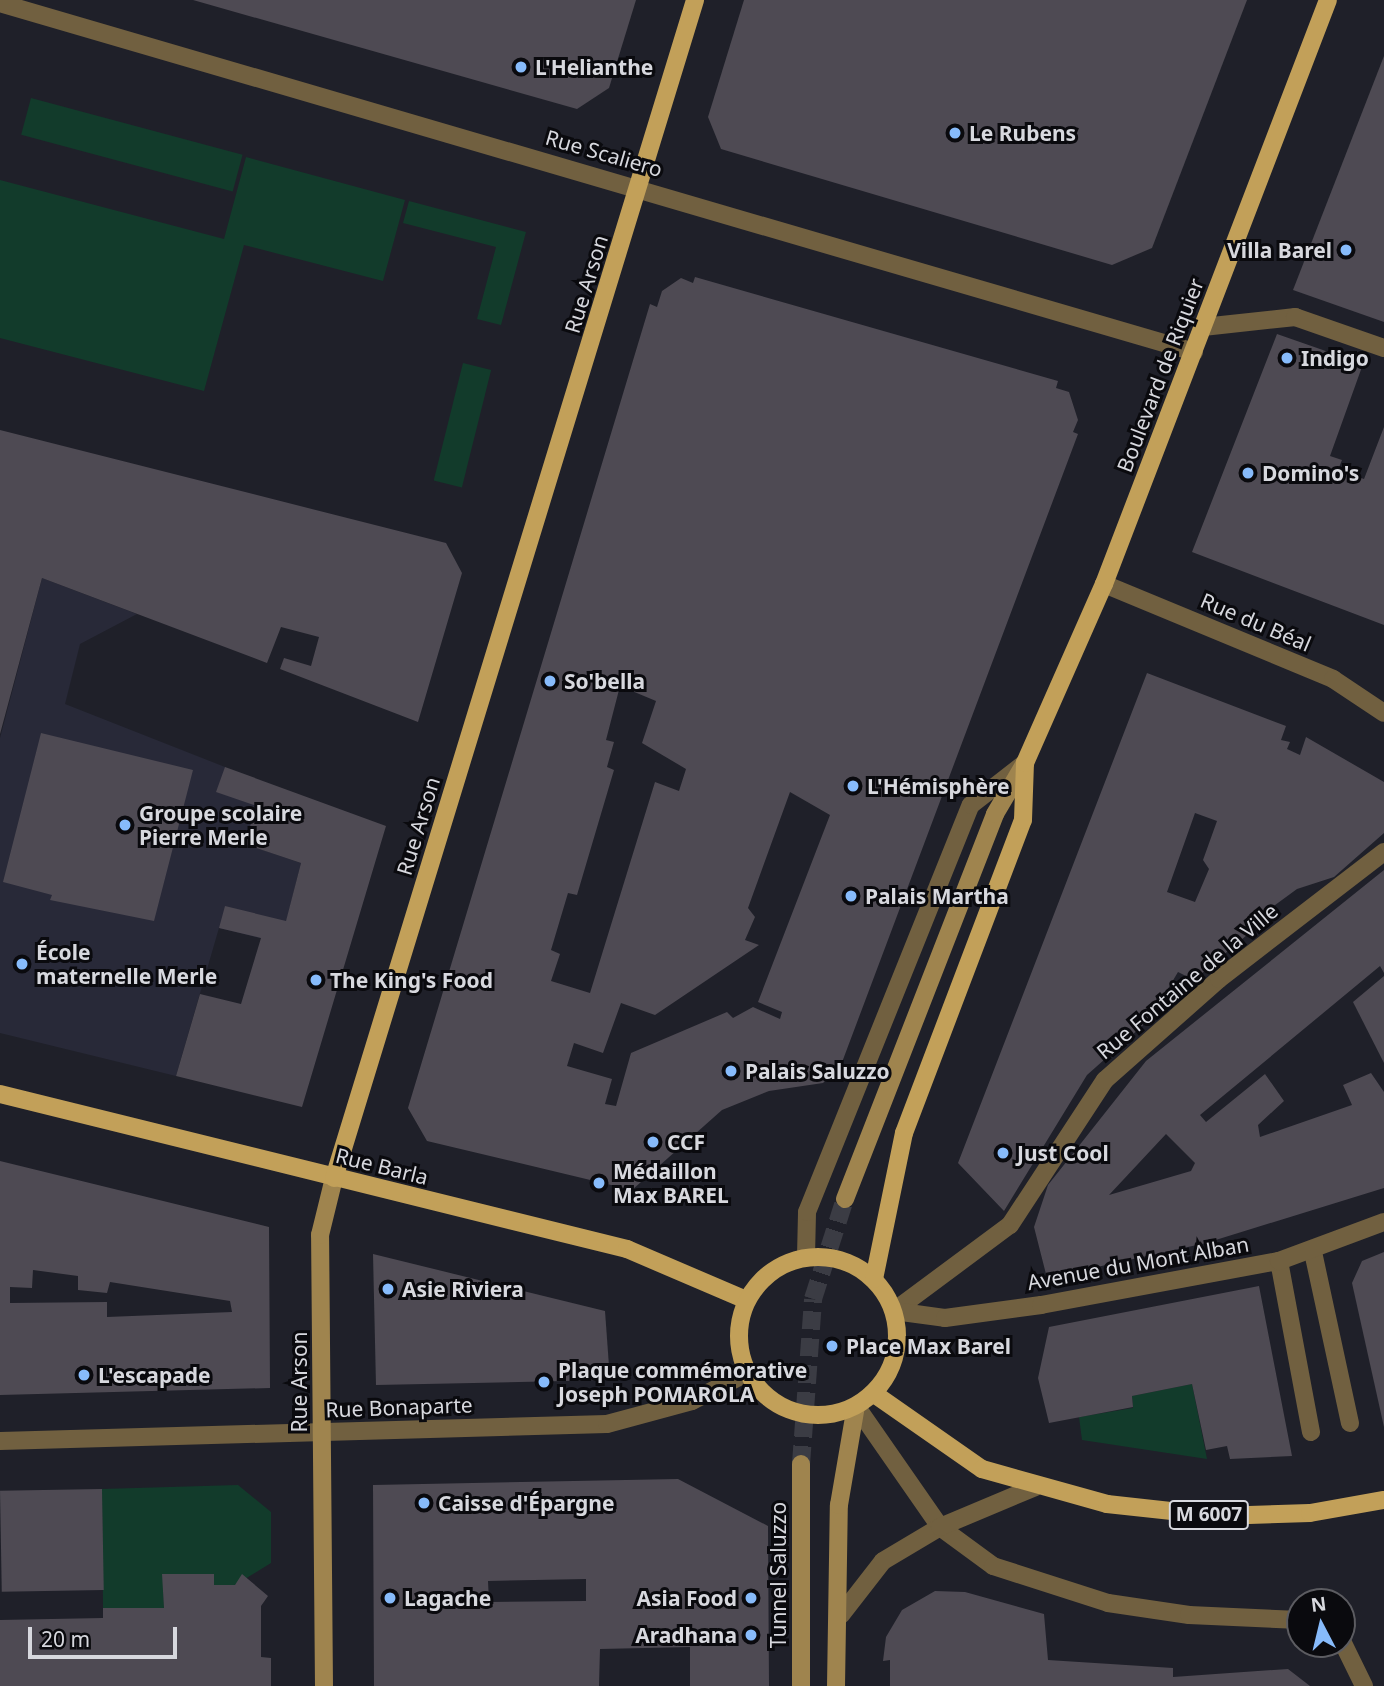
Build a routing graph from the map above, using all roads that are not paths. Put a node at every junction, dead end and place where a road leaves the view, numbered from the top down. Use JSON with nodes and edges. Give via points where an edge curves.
{"nodes":[{"id":1,"x":695,"y":0,"type":"edge"},
{"id":2,"x":1328,"y":0,"type":"edge"},
{"id":3,"x":0,"y":3,"type":"edge"},
{"id":4,"x":639,"y":187,"type":"junction"},
{"id":5,"x":1203,"y":327,"type":"junction"},
{"id":6,"x":1384,"y":348,"type":"edge"},
{"id":7,"x":1194,"y":352,"type":"junction"},
{"id":8,"x":1104,"y":584,"type":"junction"},
{"id":9,"x":1384,"y":713,"type":"edge"},
{"id":10,"x":1025,"y":763,"type":"junction"},
{"id":11,"x":1384,"y":852,"type":"edge"},
{"id":12,"x":0,"y":1094,"type":"edge"},
{"id":13,"x":334,"y":1178,"type":"junction"},
{"id":14,"x":845,"y":1199,"type":"tunnel mouth"},
{"id":15,"x":1384,"y":1222,"type":"edge"},
{"id":16,"x":1313,"y":1252,"type":"junction"},
{"id":17,"x":806,"y":1257,"type":"junction"},
{"id":18,"x":1279,"y":1261,"type":"junction"},
{"id":19,"x":874,"y":1279,"type":"junction"},
{"id":20,"x":746,"y":1300,"type":"junction"},
{"id":21,"x":894,"y":1311,"type":"junction"},
{"id":22,"x":747,"y":1373,"type":"junction"},
{"id":23,"x":873,"y":1393,"type":"junction"},
{"id":24,"x":856,"y":1406,"type":"junction"},
{"id":25,"x":1350,"y":1423,"type":"dead end"},
{"id":26,"x":1311,"y":1432,"type":"dead end"},
{"id":27,"x":323,"y":1433,"type":"junction"},
{"id":28,"x":0,"y":1441,"type":"edge"},
{"id":29,"x":801,"y":1464,"type":"tunnel mouth"},
{"id":30,"x":1035,"y":1487,"type":"junction"},
{"id":31,"x":1384,"y":1500,"type":"edge"},
{"id":32,"x":940,"y":1527,"type":"junction"},
{"id":33,"x":841,"y":1615,"type":"junction"},
{"id":34,"x":1286,"y":1619,"type":"edge"},
{"id":35,"x":1350,"y":1658,"type":"edge"},
{"id":36,"x":324,"y":1686,"type":"edge"},
{"id":37,"x":801,"y":1686,"type":"edge"},
{"id":38,"x":836,"y":1686,"type":"edge"},
{"id":39,"x":1364,"y":1686,"type":"edge"}],
"edges":[{"from":1,"to":4,"type":"main road","name":"Rue Arson"},
{"from":2,"to":5,"type":"main road","name":"Boulevard de Riquier"},
{"from":3,"to":4,"type":"street","name":"Rue Scaliero"},
{"from":4,"to":7,"type":"street","name":"Rue Scaliero"},
{"from":4,"to":13,"type":"main road","name":"Rue Arson"},
{"from":5,"to":6,"type":"street","via":[[1295,317]]},
{"from":5,"to":7,"type":"main road","name":"Boulevard de Riquier"},
{"from":7,"to":8,"type":"main road","name":"Boulevard de Riquier"},
{"from":8,"to":9,"type":"street","name":"Rue du Béal","via":[[1333,679]]},
{"from":8,"to":10,"type":"main road","name":"Boulevard de Riquier"},
{"from":10,"to":14,"type":"main road","name":"Boulevard de Riquier","via":[[995,814]]},
{"from":10,"to":17,"type":"street","name":"Boulevard de Riquier","via":[[971,805],[807,1212]]},
{"from":10,"to":19,"type":"main road","name":"Boulevard de Riquier","via":[[1023,820],[904,1133]]},
{"from":11,"to":21,"type":"street","name":"Rue Fontaine de la Ville","via":[[1219,979],[1105,1080],[1010,1225]]},
{"from":12,"to":13,"type":"main road","name":"Rue Barla"},
{"from":13,"to":20,"type":"main road","name":"Rue Barla","via":[[627,1249]]},
{"from":13,"to":27,"type":"main road","name":"Rue Arson","via":[[320,1235]]},
{"from":15,"to":16,"type":"street","name":"Avenue du Mont Alban"},
{"from":16,"to":18,"type":"street","name":"Avenue du Mont Alban"},
{"from":16,"to":25,"type":"street"},
{"from":17,"to":19,"type":"main road","via":[[831,1257]]},
{"from":17,"to":20,"type":"main road","via":[[781,1265]]},
{"from":18,"to":21,"type":"street","name":"Avenue du Mont Alban","via":[[946,1318]]},
{"from":18,"to":26,"type":"street"},
{"from":19,"to":21,"type":"main road"},
{"from":20,"to":22,"type":"main road","via":[[739,1349]]},
{"from":21,"to":23,"type":"main road","via":[[898,1344]]},
{"from":22,"to":24,"type":"main road","via":[[768,1399],[800,1414]]},
{"from":22,"to":27,"type":"street","name":"Rue Bonaparte","via":[[692,1401],[607,1423]]},
{"from":23,"to":24,"type":"main road"},
{"from":23,"to":30,"type":"main road","number":"M 6007","via":[[982,1469]]},
{"from":24,"to":32,"type":"street"},
{"from":24,"to":33,"type":"main road","via":[[839,1506]]},
{"from":27,"to":28,"type":"street","name":"Rue Bonaparte"},
{"from":27,"to":36,"type":"main road","name":"Rue Arson"},
{"from":29,"to":37,"type":"main road","name":"Tunnel Saluzzo"},
{"from":30,"to":31,"type":"main road","number":"M 6007","via":[[1156,1513],[1218,1516],[1310,1513]]},
{"from":30,"to":32,"type":"street"},
{"from":32,"to":33,"type":"street","via":[[883,1561]]},
{"from":32,"to":34,"type":"street","via":[[993,1566],[1108,1603],[1189,1615]]},
{"from":33,"to":38,"type":"main road"},
{"from":35,"to":39,"type":"street"}]}
